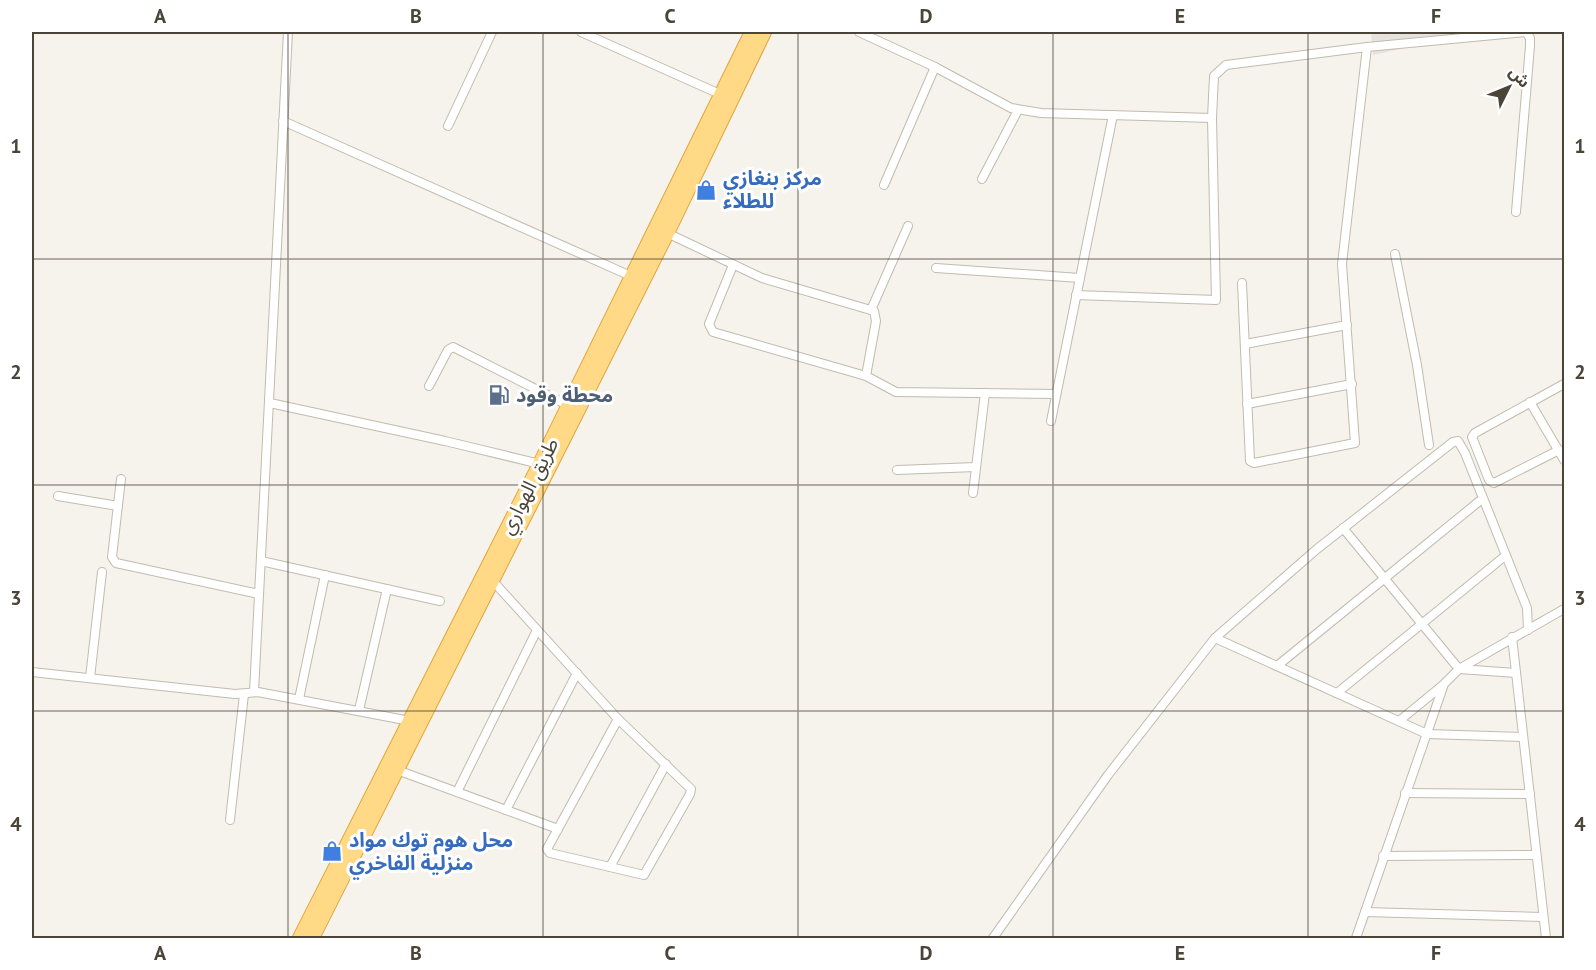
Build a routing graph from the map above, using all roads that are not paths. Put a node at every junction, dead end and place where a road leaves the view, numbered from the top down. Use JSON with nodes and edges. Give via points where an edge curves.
{"nodes":[{"id":1,"x":288,"y":32,"type":"edge"},
{"id":2,"x":492,"y":32,"type":"edge"},
{"id":3,"x":582,"y":32,"type":"edge"},
{"id":4,"x":752,"y":32,"type":"edge"},
{"id":5,"x":764,"y":32,"type":"edge"},
{"id":6,"x":859,"y":32,"type":"edge"},
{"id":7,"x":1367,"y":47,"type":"junction"},
{"id":8,"x":935,"y":67,"type":"junction"},
{"id":9,"x":722,"y":95,"type":"junction"},
{"id":10,"x":1018,"y":110,"type":"junction"},
{"id":11,"x":1113,"y":115,"type":"junction"},
{"id":12,"x":1212,"y":118,"type":"junction"},
{"id":13,"x":283,"y":121,"type":"junction"},
{"id":14,"x":448,"y":126,"type":"dead end"},
{"id":15,"x":982,"y":179,"type":"dead end"},
{"id":16,"x":884,"y":185,"type":"dead end"},
{"id":17,"x":1516,"y":212,"type":"dead end"},
{"id":18,"x":908,"y":226,"type":"dead end"},
{"id":19,"x":667,"y":233,"type":"junction"},
{"id":20,"x":1395,"y":254,"type":"dead end"},
{"id":21,"x":733,"y":265,"type":"junction"},
{"id":22,"x":936,"y":268,"type":"dead end"},
{"id":23,"x":633,"y":277,"type":"junction"},
{"id":24,"x":1080,"y":278,"type":"junction"},
{"id":25,"x":1242,"y":283,"type":"dead end"},
{"id":26,"x":1076,"y":295,"type":"junction"},
{"id":27,"x":871,"y":310,"type":"junction"},
{"id":28,"x":1347,"y":325,"type":"junction"},
{"id":29,"x":1245,"y":344,"type":"junction"},
{"id":30,"x":866,"y":376,"type":"junction"},
{"id":31,"x":1352,"y":384,"type":"junction"},
{"id":32,"x":1564,"y":384,"type":"edge"},
{"id":33,"x":429,"y":386,"type":"dead end"},
{"id":34,"x":985,"y":393,"type":"junction"},
{"id":35,"x":1056,"y":394,"type":"junction"},
{"id":36,"x":1530,"y":402,"type":"junction"},
{"id":37,"x":270,"y":403,"type":"junction"},
{"id":38,"x":1247,"y":404,"type":"junction"},
{"id":39,"x":569,"y":406,"type":"junction"},
{"id":40,"x":1051,"y":421,"type":"dead end"},
{"id":41,"x":1429,"y":445,"type":"dead end"},
{"id":42,"x":1559,"y":450,"type":"junction"},
{"id":43,"x":1564,"y":460,"type":"edge"},
{"id":44,"x":540,"y":464,"type":"junction"},
{"id":45,"x":976,"y":467,"type":"junction"},
{"id":46,"x":897,"y":470,"type":"dead end"},
{"id":47,"x":121,"y":479,"type":"dead end"},
{"id":48,"x":973,"y":493,"type":"dead end"},
{"id":49,"x":58,"y":496,"type":"dead end"},
{"id":50,"x":1482,"y":499,"type":"junction"},
{"id":51,"x":118,"y":506,"type":"junction"},
{"id":52,"x":1343,"y":528,"type":"junction"},
{"id":53,"x":1505,"y":556,"type":"junction"},
{"id":54,"x":261,"y":561,"type":"junction"},
{"id":55,"x":102,"y":573,"type":"dead end"},
{"id":56,"x":325,"y":575,"type":"junction"},
{"id":57,"x":1384,"y":578,"type":"junction"},
{"id":58,"x":492,"y":580,"type":"junction"},
{"id":59,"x":387,"y":589,"type":"junction"},
{"id":60,"x":259,"y":594,"type":"junction"},
{"id":61,"x":440,"y":601,"type":"dead end"},
{"id":62,"x":1564,"y":609,"type":"edge"},
{"id":63,"x":1422,"y":624,"type":"junction"},
{"id":64,"x":537,"y":630,"type":"junction"},
{"id":65,"x":1528,"y":630,"type":"junction"},
{"id":66,"x":1512,"y":637,"type":"junction"},
{"id":67,"x":1215,"y":638,"type":"junction"},
{"id":68,"x":1277,"y":666,"type":"junction"},
{"id":69,"x":1459,"y":669,"type":"junction"},
{"id":70,"x":32,"y":672,"type":"edge"},
{"id":71,"x":577,"y":673,"type":"junction"},
{"id":72,"x":1516,"y":673,"type":"junction"},
{"id":73,"x":90,"y":678,"type":"junction"},
{"id":74,"x":1444,"y":684,"type":"junction"},
{"id":75,"x":254,"y":692,"type":"junction"},
{"id":76,"x":1337,"y":693,"type":"junction"},
{"id":77,"x":244,"y":694,"type":"junction"},
{"id":78,"x":299,"y":699,"type":"junction"},
{"id":79,"x":359,"y":710,"type":"junction"},
{"id":80,"x":618,"y":719,"type":"junction"},
{"id":81,"x":410,"y":721,"type":"junction"},
{"id":82,"x":1399,"y":722,"type":"junction"},
{"id":83,"x":1427,"y":734,"type":"junction"},
{"id":84,"x":1523,"y":737,"type":"junction"},
{"id":85,"x":666,"y":764,"type":"junction"},
{"id":86,"x":397,"y":770,"type":"junction"},
{"id":87,"x":457,"y":792,"type":"junction"},
{"id":88,"x":1405,"y":793,"type":"junction"},
{"id":89,"x":1530,"y":794,"type":"junction"},
{"id":90,"x":506,"y":810,"type":"junction"},
{"id":91,"x":230,"y":820,"type":"dead end"},
{"id":92,"x":558,"y":829,"type":"junction"},
{"id":93,"x":348,"y":855,"type":"junction"},
{"id":94,"x":1536,"y":855,"type":"junction"},
{"id":95,"x":1383,"y":856,"type":"junction"},
{"id":96,"x":610,"y":867,"type":"junction"},
{"id":97,"x":1365,"y":912,"type":"junction"},
{"id":98,"x":1543,"y":917,"type":"junction"},
{"id":99,"x":300,"y":939,"type":"edge"},
{"id":100,"x":312,"y":939,"type":"edge"},
{"id":101,"x":993,"y":939,"type":"edge"},
{"id":102,"x":1356,"y":939,"type":"edge"},
{"id":103,"x":1546,"y":939,"type":"edge"}],
"edges":[{"from":1,"to":13,"type":"street"},
{"from":2,"to":14,"type":"street"},
{"from":3,"to":9,"type":"street"},
{"from":4,"to":9,"type":"highway","name":"طريق الهواري"},
{"from":5,"to":19,"type":"highway","name":"طريق الهواري"},
{"from":6,"to":8,"type":"street"},
{"from":7,"to":12,"type":"street","via":[[1226,65],[1215,76]]},
{"from":7,"to":17,"type":"street","via":[[1529,34]]},
{"from":7,"to":28,"type":"street","via":[[1342,264]]},
{"from":8,"to":10,"type":"street"},
{"from":8,"to":16,"type":"street"},
{"from":9,"to":23,"type":"highway","name":"طريق الهواري"},
{"from":10,"to":11,"type":"street"},
{"from":10,"to":15,"type":"street"},
{"from":11,"to":12,"type":"street"},
{"from":11,"to":24,"type":"street"},
{"from":12,"to":26,"type":"street","via":[[1215,300]]},
{"from":13,"to":23,"type":"street"},
{"from":13,"to":37,"type":"street"},
{"from":18,"to":27,"type":"street"},
{"from":19,"to":21,"type":"street"},
{"from":19,"to":58,"type":"highway","name":"طريق الهواري"},
{"from":20,"to":41,"type":"street","via":[[1418,364]]},
{"from":21,"to":27,"type":"street","via":[[762,278]]},
{"from":21,"to":30,"type":"street","via":[[709,324],[713,332]]},
{"from":22,"to":24,"type":"street"},
{"from":23,"to":39,"type":"highway","name":"طريق الهواري"},
{"from":24,"to":26,"type":"street"},
{"from":25,"to":29,"type":"street"},
{"from":26,"to":35,"type":"street"},
{"from":27,"to":30,"type":"street","via":[[876,321]]},
{"from":28,"to":29,"type":"street"},
{"from":28,"to":31,"type":"street"},
{"from":29,"to":38,"type":"street"},
{"from":30,"to":34,"type":"street","via":[[896,392]]},
{"from":31,"to":38,"type":"street"},
{"from":31,"to":38,"type":"street","via":[[1356,443],[1254,463],[1249,459]]},
{"from":32,"to":36,"type":"street"},
{"from":33,"to":39,"type":"street","via":[[453,347]]},
{"from":34,"to":35,"type":"street"},
{"from":34,"to":45,"type":"street"},
{"from":35,"to":40,"type":"street"},
{"from":36,"to":42,"type":"street"},
{"from":36,"to":42,"type":"street","via":[[1473,435],[1489,480],[1496,483]]},
{"from":37,"to":44,"type":"street"},
{"from":37,"to":54,"type":"street"},
{"from":39,"to":44,"type":"highway","name":"طريق الهواري"},
{"from":42,"to":43,"type":"street"},
{"from":44,"to":81,"type":"highway","name":"طريق الهواري"},
{"from":45,"to":46,"type":"street"},
{"from":45,"to":48,"type":"street"},
{"from":47,"to":51,"type":"street"},
{"from":49,"to":51,"type":"street"},
{"from":50,"to":52,"type":"street","via":[[1461,445],[1453,442]]},
{"from":50,"to":53,"type":"street"},
{"from":50,"to":57,"type":"street"},
{"from":51,"to":60,"type":"street","via":[[112,557],[116,563]]},
{"from":52,"to":57,"type":"street"},
{"from":52,"to":67,"type":"street"},
{"from":53,"to":63,"type":"street"},
{"from":53,"to":65,"type":"street","via":[[1527,608]]},
{"from":54,"to":56,"type":"street"},
{"from":54,"to":60,"type":"street"},
{"from":55,"to":73,"type":"street"},
{"from":56,"to":59,"type":"street"},
{"from":56,"to":78,"type":"street"},
{"from":57,"to":63,"type":"street"},
{"from":57,"to":68,"type":"street"},
{"from":58,"to":64,"type":"street"},
{"from":58,"to":86,"type":"highway","name":"طريق الهواري"},
{"from":59,"to":61,"type":"street"},
{"from":59,"to":79,"type":"street"},
{"from":60,"to":75,"type":"street"},
{"from":62,"to":65,"type":"street"},
{"from":63,"to":69,"type":"street"},
{"from":63,"to":76,"type":"street"},
{"from":64,"to":71,"type":"street"},
{"from":64,"to":87,"type":"street"},
{"from":65,"to":66,"type":"street"},
{"from":66,"to":69,"type":"street"},
{"from":66,"to":72,"type":"street"},
{"from":67,"to":68,"type":"street"},
{"from":67,"to":101,"type":"street","via":[[1108,775]]},
{"from":68,"to":76,"type":"street"},
{"from":69,"to":72,"type":"street"},
{"from":69,"to":74,"type":"street"},
{"from":70,"to":73,"type":"street"},
{"from":71,"to":80,"type":"street"},
{"from":71,"to":90,"type":"street"},
{"from":72,"to":84,"type":"street"},
{"from":73,"to":77,"type":"street"},
{"from":74,"to":82,"type":"street"},
{"from":74,"to":83,"type":"street"},
{"from":75,"to":77,"type":"street"},
{"from":75,"to":78,"type":"street"},
{"from":76,"to":82,"type":"street"},
{"from":77,"to":91,"type":"street"},
{"from":78,"to":79,"type":"street"},
{"from":79,"to":81,"type":"street"},
{"from":80,"to":85,"type":"street"},
{"from":80,"to":92,"type":"street"},
{"from":81,"to":93,"type":"highway","name":"طريق الهواري"},
{"from":82,"to":83,"type":"street"},
{"from":83,"to":84,"type":"street"},
{"from":83,"to":88,"type":"street"},
{"from":84,"to":89,"type":"street"},
{"from":85,"to":96,"type":"street"},
{"from":85,"to":96,"type":"street","via":[[689,786],[690,794],[645,874]]},
{"from":86,"to":87,"type":"street"},
{"from":86,"to":93,"type":"highway","name":"طريق الهواري"},
{"from":87,"to":90,"type":"street"},
{"from":88,"to":89,"type":"street"},
{"from":88,"to":95,"type":"street"},
{"from":89,"to":94,"type":"street"},
{"from":90,"to":92,"type":"street"},
{"from":92,"to":96,"type":"street","via":[[548,851]]},
{"from":93,"to":99,"type":"highway","name":"طريق الهواري"},
{"from":93,"to":100,"type":"highway","name":"طريق الهواري"},
{"from":94,"to":95,"type":"street"},
{"from":94,"to":98,"type":"street"},
{"from":95,"to":97,"type":"street"},
{"from":97,"to":98,"type":"street"},
{"from":97,"to":102,"type":"street"},
{"from":98,"to":103,"type":"street"}]}
